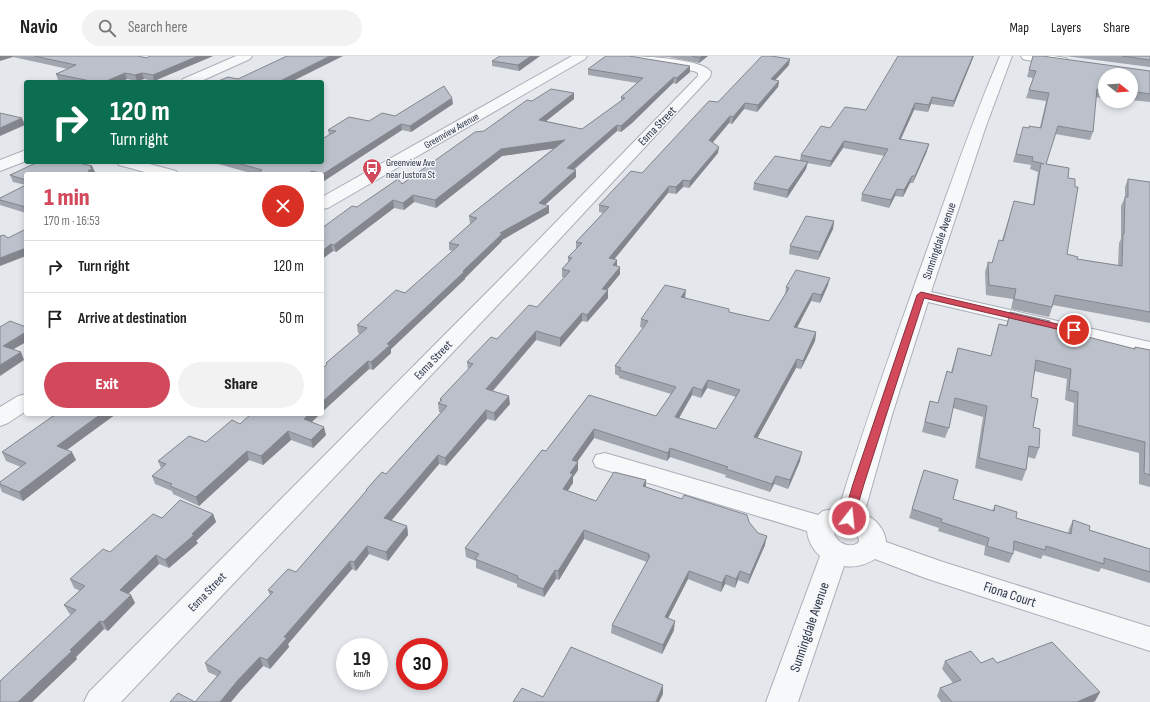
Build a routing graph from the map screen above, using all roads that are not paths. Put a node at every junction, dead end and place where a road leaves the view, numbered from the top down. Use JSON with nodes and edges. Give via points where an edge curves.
{"nodes":[{"id":1,"x":246,"y":56,"type":"edge"},
{"id":2,"x":581,"y":56,"type":"edge"},
{"id":3,"x":627,"y":56,"type":"edge"},
{"id":4,"x":1006,"y":56,"type":"edge"},
{"id":5,"x":1027,"y":56,"type":"edge"},
{"id":6,"x":1073,"y":62,"type":"edge"},
{"id":7,"x":192,"y":80,"type":"edge"},
{"id":8,"x":24,"y":156,"type":"edge"},
{"id":9,"x":132,"y":164,"type":"edge"},
{"id":10,"x":0,"y":166,"type":"edge"},
{"id":11,"x":162,"y":172,"type":"edge"},
{"id":12,"x":324,"y":203,"type":"edge"},
{"id":13,"x":921,"y":295,"type":"junction"},
{"id":14,"x":1150,"y":348,"type":"edge"},
{"id":15,"x":24,"y":402,"type":"edge"},
{"id":16,"x":0,"y":418,"type":"edge"},
{"id":17,"x":605,"y":461,"type":"dead end"},
{"id":18,"x":849,"y":518,"type":"junction"},
{"id":19,"x":822,"y":526,"type":"junction"},
{"id":20,"x":871,"y":547,"type":"junction"},
{"id":21,"x":835,"y":552,"type":"junction"},
{"id":22,"x":1150,"y":639,"type":"edge"},
{"id":23,"x":100,"y":702,"type":"edge"},
{"id":24,"x":782,"y":702,"type":"edge"}],
"edges":[{"from":1,"to":7,"type":"street"},
{"from":2,"to":12,"type":"street","name":"Greenview Avenue"},
{"from":3,"to":23,"type":"street","name":"Esma Street","via":[[698,68],[705,72],[704,77]]},
{"from":4,"to":13,"type":"street","name":"Sunningdale Avenue","via":[[986,106]]},
{"from":5,"to":6,"type":"main road"},
{"from":8,"to":10,"type":"street"},
{"from":9,"to":11,"type":"street"},
{"from":13,"to":14,"type":"street"},
{"from":13,"to":18,"type":"street","name":"Sunningdale Avenue"},
{"from":15,"to":16,"type":"street"},
{"from":17,"to":19,"type":"street"},
{"from":18,"to":19,"type":"street","via":[[832,518]]},
{"from":18,"to":20,"type":"street","via":[[867,529],[872,537]]},
{"from":19,"to":21,"type":"street","via":[[822,540]]},
{"from":20,"to":21,"type":"street","via":[[868,552],[858,556],[846,556]]},
{"from":20,"to":22,"type":"street","name":"Fiona Court"},
{"from":21,"to":24,"type":"street","name":"Sunningdale Avenue"}]}
